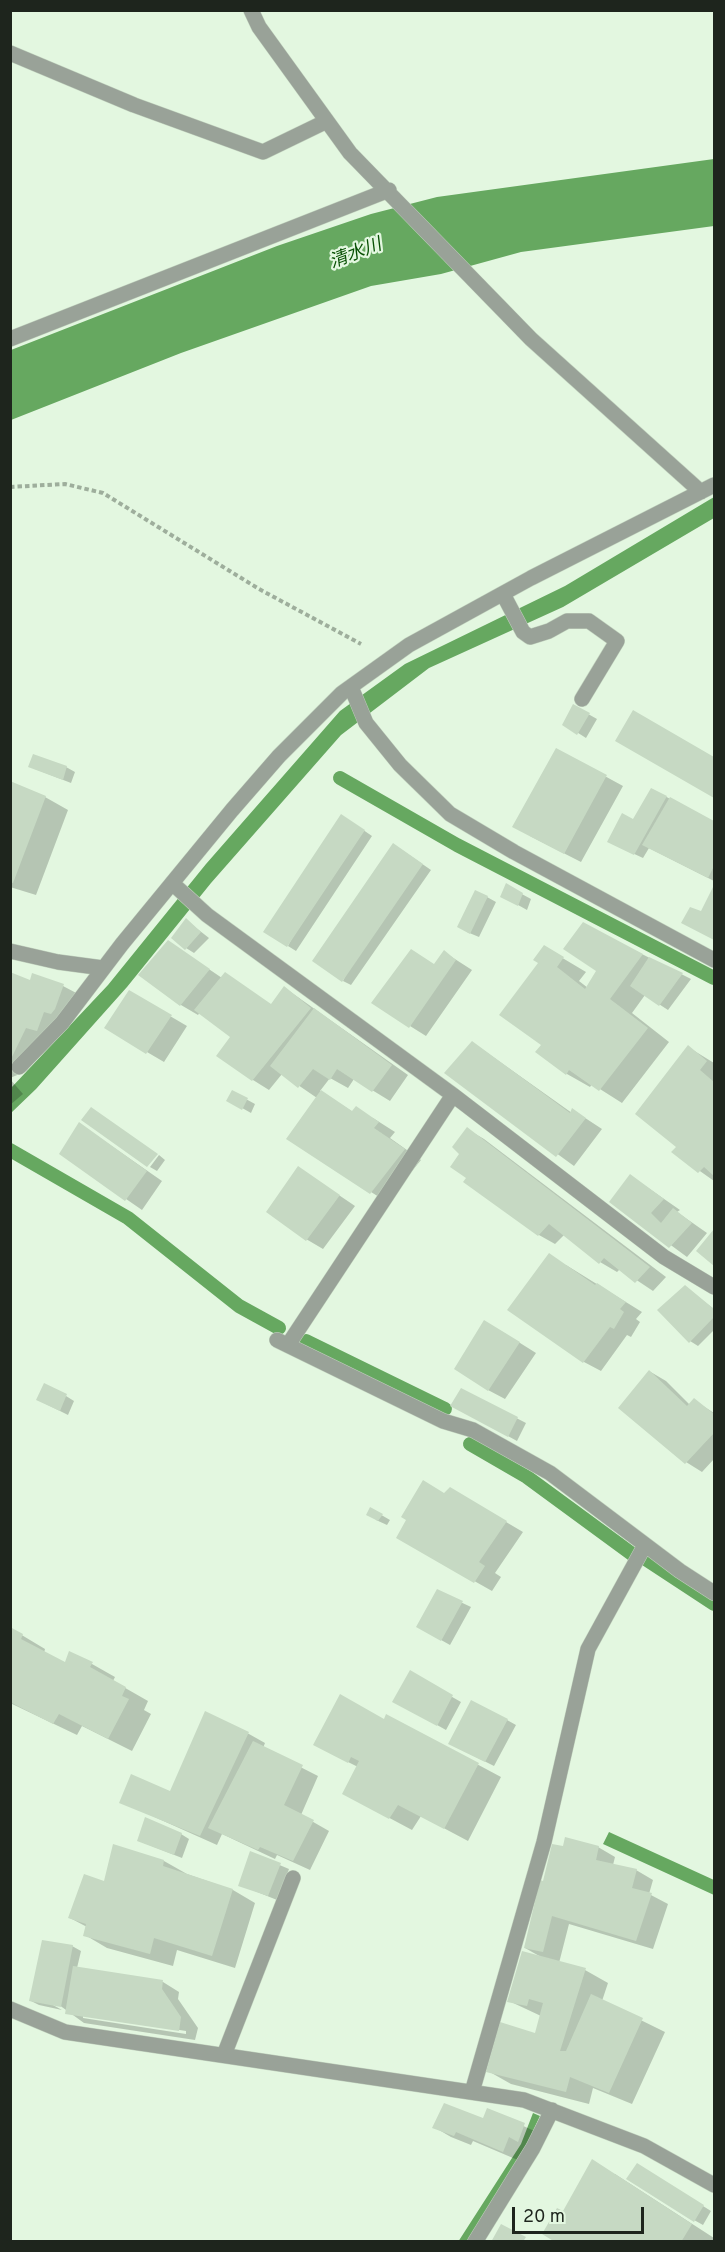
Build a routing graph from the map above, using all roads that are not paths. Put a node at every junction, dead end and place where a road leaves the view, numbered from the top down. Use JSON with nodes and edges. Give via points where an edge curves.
{"nodes":[{"id":1,"x":250,"y":10,"type":"edge"},
{"id":2,"x":10,"y":53,"type":"edge"},
{"id":3,"x":327,"y":122,"type":"junction"},
{"id":4,"x":389,"y":190,"type":"junction"},
{"id":5,"x":10,"y":339,"type":"edge"},
{"id":6,"x":708,"y":489,"type":"edge"},
{"id":7,"x":503,"y":594,"type":"junction"},
{"id":8,"x":351,"y":687,"type":"junction"},
{"id":9,"x":582,"y":699,"type":"dead end"},
{"id":10,"x":172,"y":883,"type":"junction"},
{"id":11,"x":10,"y":951,"type":"edge"},
{"id":12,"x":714,"y":960,"type":"edge"},
{"id":13,"x":104,"y":968,"type":"junction"},
{"id":14,"x":20,"y":1067,"type":"dead end"},
{"id":15,"x":453,"y":1095,"type":"junction"},
{"id":16,"x":714,"y":1287,"type":"edge"},
{"id":17,"x":645,"y":1545,"type":"junction"},
{"id":18,"x":714,"y":1593,"type":"edge"},
{"id":19,"x":293,"y":1878,"type":"dead end"},
{"id":20,"x":10,"y":2009,"type":"edge"},
{"id":21,"x":224,"y":2055,"type":"junction"},
{"id":22,"x":472,"y":2092,"type":"junction"},
{"id":23,"x":552,"y":2110,"type":"junction"},
{"id":24,"x":714,"y":2185,"type":"edge"},
{"id":25,"x":476,"y":2241,"type":"edge"}],
"edges":[{"from":1,"to":3,"type":"street"},
{"from":2,"to":3,"type":"street","via":[[134,105],[263,152]]},
{"from":3,"to":4,"type":"street","via":[[350,153]]},
{"from":4,"to":5,"type":"street"},
{"from":4,"to":6,"type":"street","via":[[531,339]]},
{"from":6,"to":7,"type":"street"},
{"from":7,"to":8,"type":"street","via":[[389,659]]},
{"from":7,"to":9,"type":"street","via":[[523,632],[530,637],[567,621],[589,621],[617,641]]},
{"from":8,"to":10,"type":"street","via":[[279,756]]},
{"from":8,"to":12,"type":"street","via":[[366,723],[400,765],[450,814]]},
{"from":10,"to":13,"type":"street"},
{"from":10,"to":15,"type":"street","via":[[207,915]]},
{"from":11,"to":13,"type":"street"},
{"from":13,"to":14,"type":"street","via":[[62,1023]]},
{"from":15,"to":16,"type":"street","via":[[664,1257]]},
{"from":15,"to":17,"type":"street","via":[[282,1342],[443,1421],[473,1430],[550,1473]]},
{"from":17,"to":18,"type":"street"},
{"from":17,"to":22,"type":"street","via":[[588,1648],[547,1832]]},
{"from":19,"to":21,"type":"street"},
{"from":20,"to":21,"type":"street","via":[[65,2032]]},
{"from":21,"to":22,"type":"street"},
{"from":22,"to":23,"type":"street","via":[[524,2100]]},
{"from":23,"to":24,"type":"street","via":[[645,2146]]},
{"from":23,"to":25,"type":"street"}]}
